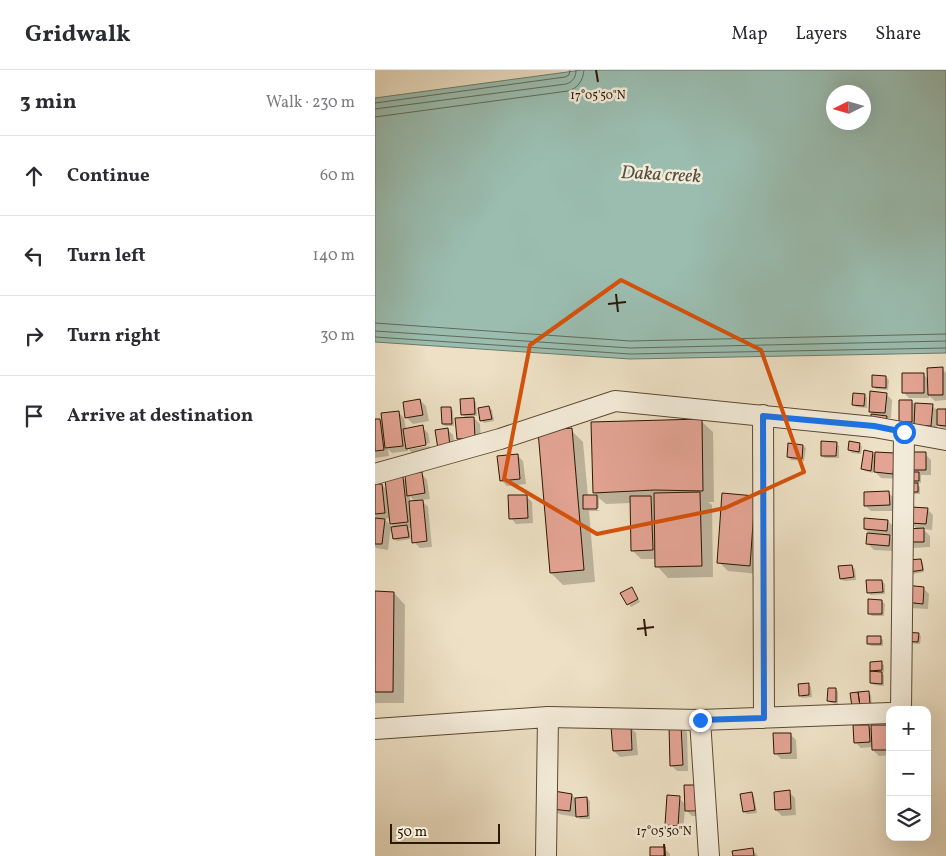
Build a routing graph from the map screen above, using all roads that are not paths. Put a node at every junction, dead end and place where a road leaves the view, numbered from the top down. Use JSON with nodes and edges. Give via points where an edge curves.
{"nodes":[{"id":1,"x":763,"y":416,"type":"junction"},
{"id":2,"x":904,"y":432,"type":"junction"},
{"id":3,"x":946,"y":440,"type":"edge"},
{"id":4,"x":375,"y":474,"type":"edge"},
{"id":5,"x":901,"y":706,"type":"edge"},
{"id":6,"x":886,"y":713,"type":"edge"},
{"id":7,"x":548,"y":717,"type":"junction"},
{"id":8,"x":764,"y":718,"type":"junction"},
{"id":9,"x":700,"y":720,"type":"junction"},
{"id":10,"x":375,"y":729,"type":"edge"},
{"id":11,"x":546,"y":856,"type":"edge"},
{"id":12,"x":709,"y":856,"type":"edge"}],
"edges":[{"from":1,"to":2,"type":"street","via":[[874,426]]},
{"from":1,"to":4,"type":"street","via":[[615,401],[500,439]]},
{"from":1,"to":8,"type":"street"},
{"from":2,"to":3,"type":"street"},
{"from":2,"to":5,"type":"street"},
{"from":6,"to":8,"type":"street"},
{"from":7,"to":9,"type":"street"},
{"from":7,"to":10,"type":"street"},
{"from":7,"to":11,"type":"street"},
{"from":8,"to":9,"type":"street"},
{"from":9,"to":12,"type":"street"}]}
